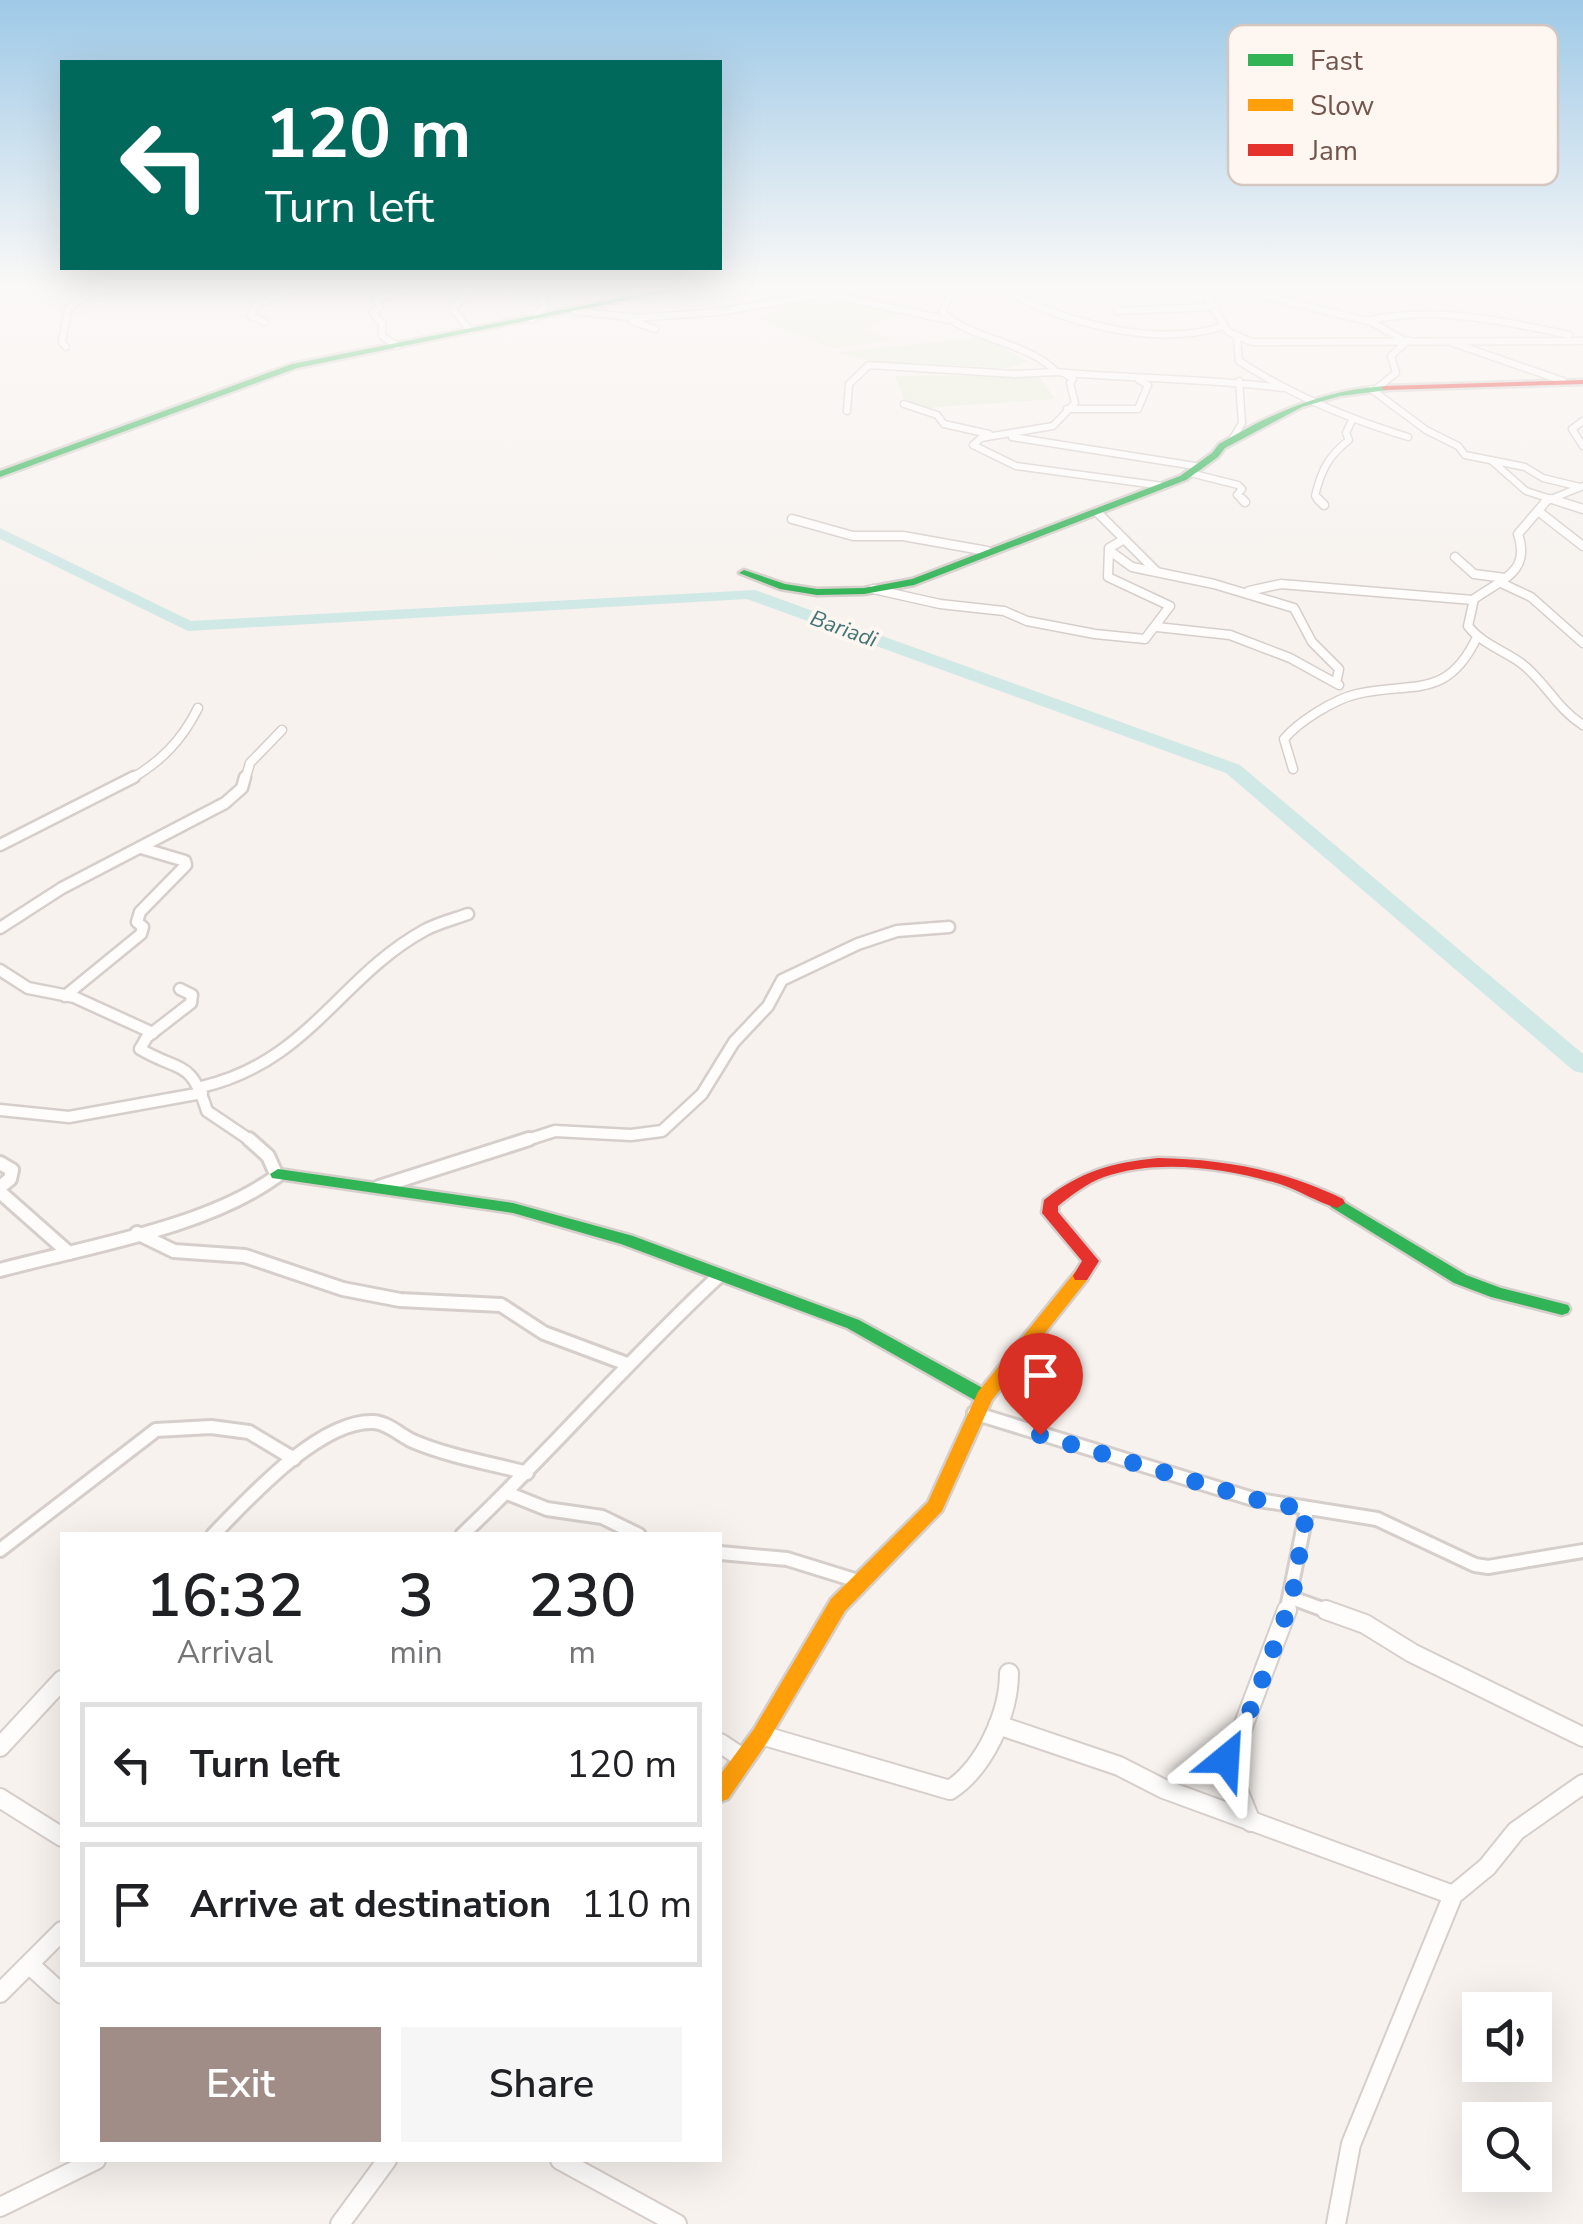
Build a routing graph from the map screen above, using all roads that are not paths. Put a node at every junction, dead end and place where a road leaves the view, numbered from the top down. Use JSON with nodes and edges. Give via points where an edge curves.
{"nodes":[{"id":1,"x":227,"y":391,"type":"edge"},
{"id":2,"x":846,"y":391,"type":"edge"},
{"id":3,"x":1072,"y":391,"type":"edge"},
{"id":4,"x":1144,"y":391,"type":"edge"},
{"id":5,"x":1240,"y":391,"type":"edge"},
{"id":6,"x":1290,"y":391,"type":"edge"},
{"id":7,"x":1358,"y":391,"type":"edge"},
{"id":8,"x":1378,"y":391,"type":"edge"},
{"id":9,"x":1312,"y":399,"type":"junction"},
{"id":10,"x":904,"y":404,"type":"dead end"},
{"id":11,"x":1068,"y":409,"type":"junction"},
{"id":12,"x":847,"y":411,"type":"dead end"},
{"id":13,"x":1352,"y":420,"type":"junction"},
{"id":14,"x":1583,"y":421,"type":"edge"},
{"id":15,"x":1003,"y":436,"type":"junction"},
{"id":16,"x":1408,"y":437,"type":"dead end"},
{"id":17,"x":1231,"y":441,"type":"junction"},
{"id":18,"x":1583,"y":446,"type":"edge"},
{"id":19,"x":1490,"y":459,"type":"junction"},
{"id":20,"x":1192,"y":469,"type":"junction"},
{"id":21,"x":0,"y":474,"type":"edge"},
{"id":22,"x":1163,"y":486,"type":"junction"},
{"id":23,"x":1582,"y":486,"type":"edge"},
{"id":24,"x":1546,"y":500,"type":"junction"},
{"id":25,"x":1245,"y":502,"type":"dead end"},
{"id":26,"x":1324,"y":505,"type":"dead end"},
{"id":27,"x":1583,"y":508,"type":"edge"},
{"id":28,"x":1538,"y":511,"type":"junction"},
{"id":29,"x":1098,"y":512,"type":"junction"},
{"id":30,"x":792,"y":519,"type":"dead end"},
{"id":31,"x":1123,"y":540,"type":"junction"},
{"id":32,"x":1583,"y":546,"type":"edge"},
{"id":33,"x":1110,"y":551,"type":"junction"},
{"id":34,"x":987,"y":552,"type":"junction"},
{"id":35,"x":1455,"y":556,"type":"dead end"},
{"id":36,"x":1156,"y":571,"type":"junction"},
{"id":37,"x":744,"y":573,"type":"dead end"},
{"id":38,"x":1502,"y":580,"type":"junction"},
{"id":39,"x":874,"y":589,"type":"junction"},
{"id":40,"x":1242,"y":592,"type":"junction"},
{"id":41,"x":1472,"y":600,"type":"junction"},
{"id":42,"x":1157,"y":626,"type":"junction"},
{"id":43,"x":1478,"y":637,"type":"junction"},
{"id":44,"x":1582,"y":642,"type":"edge"},
{"id":45,"x":1336,"y":683,"type":"junction"},
{"id":46,"x":1356,"y":694,"type":"junction"},
{"id":47,"x":198,"y":708,"type":"dead end"},
{"id":48,"x":1583,"y":725,"type":"edge"},
{"id":49,"x":282,"y":730,"type":"dead end"},
{"id":50,"x":1293,"y":769,"type":"dead end"},
{"id":51,"x":0,"y":845,"type":"edge"},
{"id":52,"x":139,"y":848,"type":"junction"},
{"id":53,"x":468,"y":914,"type":"dead end"},
{"id":54,"x":949,"y":927,"type":"dead end"},
{"id":55,"x":0,"y":928,"type":"edge"},
{"id":56,"x":0,"y":970,"type":"edge"},
{"id":57,"x":180,"y":989,"type":"dead end"},
{"id":58,"x":65,"y":996,"type":"junction"},
{"id":59,"x":153,"y":1033,"type":"junction"},
{"id":60,"x":202,"y":1090,"type":"junction"},
{"id":61,"x":0,"y":1110,"type":"edge"},
{"id":62,"x":0,"y":1162,"type":"edge"},
{"id":63,"x":278,"y":1174,"type":"junction"},
{"id":64,"x":375,"y":1188,"type":"junction"},
{"id":65,"x":0,"y":1189,"type":"edge"},
{"id":66,"x":137,"y":1233,"type":"junction"},
{"id":67,"x":69,"y":1253,"type":"junction"},
{"id":68,"x":28,"y":1264,"type":"junction"},
{"id":69,"x":0,"y":1270,"type":"edge"},
{"id":70,"x":719,"y":1276,"type":"junction"},
{"id":71,"x":0,"y":1280,"type":"edge"},
{"id":72,"x":1562,"y":1309,"type":"dead end"},
{"id":73,"x":628,"y":1364,"type":"junction"},
{"id":74,"x":984,"y":1398,"type":"junction"},
{"id":75,"x":974,"y":1413,"type":"junction"},
{"id":76,"x":294,"y":1459,"type":"junction"},
{"id":77,"x":526,"y":1474,"type":"junction"},
{"id":78,"x":507,"y":1493,"type":"junction"},
{"id":79,"x":1307,"y":1510,"type":"junction"},
{"id":80,"x":216,"y":1532,"type":"edge"},
{"id":81,"x":465,"y":1532,"type":"edge"},
{"id":82,"x":632,"y":1532,"type":"edge"},
{"id":83,"x":0,"y":1550,"type":"edge"},
{"id":84,"x":1583,"y":1551,"type":"edge"},
{"id":85,"x":722,"y":1554,"type":"edge"},
{"id":86,"x":858,"y":1582,"type":"junction"},
{"id":87,"x":1292,"y":1598,"type":"junction"},
{"id":88,"x":1009,"y":1673,"type":"dead end"},
{"id":89,"x":60,"y":1682,"type":"edge"},
{"id":90,"x":998,"y":1725,"type":"junction"},
{"id":91,"x":761,"y":1735,"type":"junction"},
{"id":92,"x":1583,"y":1737,"type":"edge"},
{"id":93,"x":722,"y":1744,"type":"edge"},
{"id":94,"x":0,"y":1747,"type":"edge"},
{"id":95,"x":744,"y":1760,"type":"junction"},
{"id":96,"x":1583,"y":1784,"type":"edge"},
{"id":97,"x":722,"y":1789,"type":"edge"},
{"id":98,"x":0,"y":1798,"type":"edge"},
{"id":99,"x":1250,"y":1822,"type":"junction"},
{"id":100,"x":60,"y":1836,"type":"edge"},
{"id":101,"x":1453,"y":1895,"type":"junction"},
{"id":102,"x":60,"y":1933,"type":"edge"},
{"id":103,"x":30,"y":1965,"type":"junction"},
{"id":104,"x":60,"y":1992,"type":"edge"},
{"id":105,"x":0,"y":1993,"type":"edge"},
{"id":106,"x":92,"y":2162,"type":"edge"},
{"id":107,"x":386,"y":2162,"type":"edge"},
{"id":108,"x":564,"y":2162,"type":"edge"},
{"id":109,"x":0,"y":2208,"type":"edge"},
{"id":110,"x":340,"y":2224,"type":"edge"},
{"id":111,"x":677,"y":2224,"type":"edge"},
{"id":112,"x":1336,"y":2224,"type":"edge"}],
"edges":[{"from":1,"to":21,"type":"street"},
{"from":2,"to":12,"type":"street"},
{"from":3,"to":11,"type":"street","via":[[1075,403]]},
{"from":4,"to":11,"type":"street","via":[[1138,409]]},
{"from":5,"to":17,"type":"street","via":[[1242,423]]},
{"from":6,"to":9,"type":"street"},
{"from":7,"to":9,"type":"street"},
{"from":8,"to":19,"type":"street","via":[[1465,455]]},
{"from":9,"to":13,"type":"street"},
{"from":9,"to":17,"type":"street","via":[[1276,412]]},
{"from":10,"to":15,"type":"street","via":[[937,414],[944,424]]},
{"from":11,"to":15,"type":"street","via":[[1053,426]]},
{"from":13,"to":16,"type":"street"},
{"from":13,"to":26,"type":"street","via":[[1349,440],[1322,464],[1314,496]]},
{"from":14,"to":18,"type":"street","via":[[1572,430]]},
{"from":15,"to":20,"type":"street"},
{"from":15,"to":22,"type":"street","via":[[972,444],[1032,468]]},
{"from":17,"to":20,"type":"street"},
{"from":19,"to":23,"type":"street"},
{"from":19,"to":24,"type":"street","via":[[1520,488]]},
{"from":20,"to":22,"type":"street"},
{"from":20,"to":25,"type":"street","via":[[1238,484],[1236,495]]},
{"from":22,"to":29,"type":"street"},
{"from":23,"to":24,"type":"street"},
{"from":24,"to":27,"type":"street"},
{"from":24,"to":28,"type":"street"},
{"from":28,"to":32,"type":"street"},
{"from":28,"to":38,"type":"street","via":[[1518,536],[1524,559]]},
{"from":29,"to":31,"type":"street"},
{"from":29,"to":34,"type":"street"},
{"from":30,"to":34,"type":"street","via":[[853,536],[903,536]]},
{"from":31,"to":33,"type":"street"},
{"from":31,"to":36,"type":"street"},
{"from":33,"to":36,"type":"street","via":[[1132,567]]},
{"from":33,"to":42,"type":"street","via":[[1109,578],[1169,603]]},
{"from":34,"to":39,"type":"street","via":[[958,568]]},
{"from":35,"to":38,"type":"street","via":[[1474,574]]},
{"from":36,"to":40,"type":"street"},
{"from":37,"to":39,"type":"street","via":[[810,592]]},
{"from":38,"to":41,"type":"street"},
{"from":38,"to":44,"type":"street"},
{"from":39,"to":42,"type":"street","via":[[1127,639],[1146,638]]},
{"from":40,"to":41,"type":"street","via":[[1274,584]]},
{"from":40,"to":45,"type":"street","via":[[1298,612],[1312,642],[1339,669]]},
{"from":41,"to":43,"type":"street","via":[[1468,626]]},
{"from":42,"to":45,"type":"street","via":[[1230,636]]},
{"from":43,"to":46,"type":"street","via":[[1466,660],[1428,687]]},
{"from":43,"to":48,"type":"street","via":[[1530,670],[1554,706]]},
{"from":45,"to":46,"type":"street"},
{"from":46,"to":50,"type":"street","via":[[1286,734]]},
{"from":47,"to":51,"type":"street","via":[[163,758]]},
{"from":49,"to":52,"type":"street","via":[[250,762],[235,794]]},
{"from":52,"to":55,"type":"street"},
{"from":52,"to":58,"type":"street","via":[[186,865],[140,912],[141,934]]},
{"from":53,"to":60,"type":"street","via":[[421,932],[300,1038],[231,1082]]},
{"from":54,"to":64,"type":"street","via":[[881,936],[782,980],[702,1094],[662,1131],[554,1131]]},
{"from":56,"to":58,"type":"street","via":[[28,988]]},
{"from":57,"to":59,"type":"street","via":[[192,994],[191,1004]]},
{"from":58,"to":59,"type":"street"},
{"from":59,"to":60,"type":"street","via":[[141,1050],[177,1064]]},
{"from":60,"to":61,"type":"street","via":[[69,1116]]},
{"from":60,"to":63,"type":"street","via":[[207,1112],[259,1148]]},
{"from":62,"to":65,"type":"street","via":[[12,1170]]},
{"from":63,"to":64,"type":"street"},
{"from":63,"to":66,"type":"street","via":[[225,1207]]},
{"from":64,"to":70,"type":"street","via":[[535,1213]]},
{"from":65,"to":67,"type":"street"},
{"from":66,"to":67,"type":"street"},
{"from":66,"to":73,"type":"street","via":[[174,1251],[245,1256],[344,1290],[501,1305],[544,1332]]},
{"from":67,"to":68,"type":"street"},
{"from":68,"to":69,"type":"street"},
{"from":68,"to":71,"type":"street"},
{"from":70,"to":73,"type":"street"},
{"from":70,"to":74,"type":"street","via":[[853,1324]]},
{"from":72,"to":74,"type":"street","via":[[1464,1281],[1310,1188],[1238,1169],[1128,1165],[1096,1173],[1050,1204],[1091,1261]]},
{"from":73,"to":77,"type":"street"},
{"from":74,"to":75,"type":"street"},
{"from":75,"to":79,"type":"street"},
{"from":75,"to":86,"type":"street","via":[[935,1506]]},
{"from":76,"to":77,"type":"street","via":[[333,1434],[372,1421],[433,1448]]},
{"from":76,"to":80,"type":"street"},
{"from":76,"to":83,"type":"street","via":[[249,1432],[211,1426],[156,1430]]},
{"from":77,"to":78,"type":"street"},
{"from":78,"to":81,"type":"street"},
{"from":78,"to":82,"type":"street","via":[[547,1509],[602,1517]]},
{"from":79,"to":84,"type":"street","via":[[1376,1519],[1488,1567]]},
{"from":79,"to":87,"type":"street"},
{"from":85,"to":86,"type":"street","via":[[788,1559]]},
{"from":86,"to":91,"type":"street","via":[[838,1604]]},
{"from":87,"to":92,"type":"street","via":[[1365,1624]]},
{"from":87,"to":99,"type":"street","via":[[1242,1730],[1226,1750]]},
{"from":88,"to":90,"type":"street"},
{"from":89,"to":94,"type":"street"},
{"from":90,"to":91,"type":"street","via":[[964,1782],[950,1790]]},
{"from":90,"to":99,"type":"street","via":[[1119,1766]]},
{"from":91,"to":95,"type":"street"},
{"from":93,"to":95,"type":"street"},
{"from":95,"to":97,"type":"street"},
{"from":96,"to":101,"type":"street","via":[[1516,1831]]},
{"from":98,"to":100,"type":"street"},
{"from":99,"to":101,"type":"street"},
{"from":101,"to":112,"type":"street","via":[[1351,2144]]},
{"from":102,"to":103,"type":"street"},
{"from":103,"to":104,"type":"street"},
{"from":103,"to":105,"type":"street"},
{"from":106,"to":109,"type":"street"},
{"from":107,"to":110,"type":"street"},
{"from":108,"to":111,"type":"street"}]}
